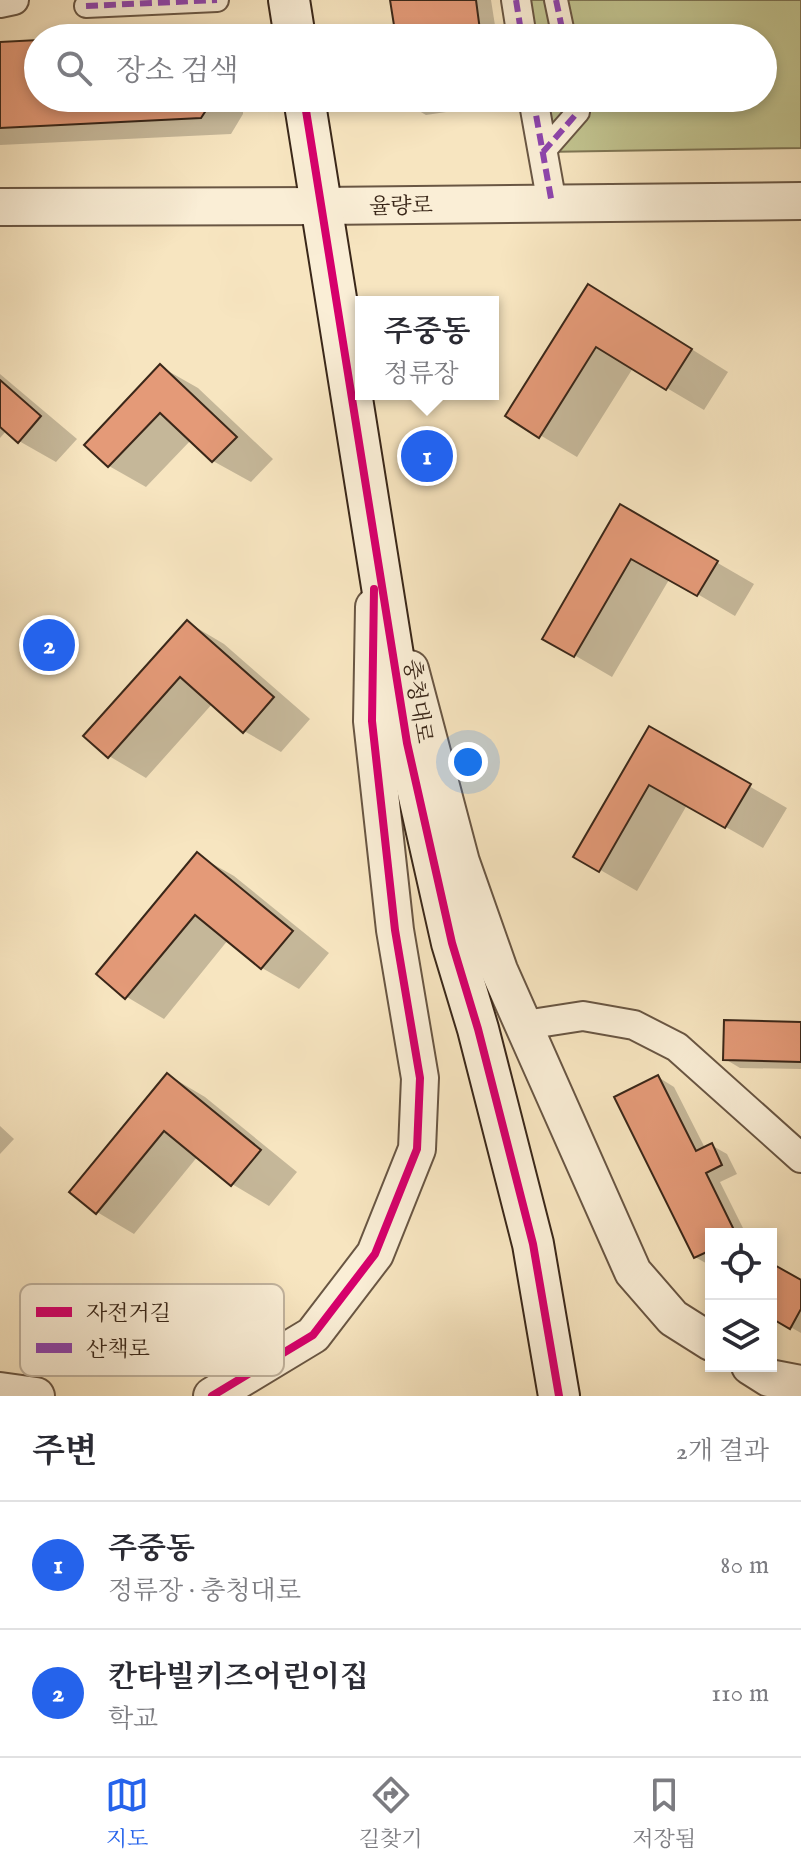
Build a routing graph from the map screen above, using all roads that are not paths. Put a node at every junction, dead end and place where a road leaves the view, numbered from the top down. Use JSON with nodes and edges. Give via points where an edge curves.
{"nodes":[{"id":1,"x":14,"y":0,"type":"edge"},
{"id":2,"x":217,"y":0,"type":"edge"},
{"id":3,"x":289,"y":0,"type":"edge"},
{"id":4,"x":516,"y":0,"type":"edge"},
{"id":5,"x":556,"y":0,"type":"edge"},
{"id":6,"x":0,"y":3,"type":"edge"},
{"id":7,"x":86,"y":6,"type":"dead end"},
{"id":8,"x":293,"y":24,"type":"edge"},
{"id":9,"x":520,"y":24,"type":"edge"},
{"id":10,"x":561,"y":24,"type":"edge"},
{"id":11,"x":306,"y":112,"type":"edge"},
{"id":12,"x":536,"y":112,"type":"edge"},
{"id":13,"x":578,"y":112,"type":"edge"},
{"id":14,"x":543,"y":152,"type":"junction"},
{"id":15,"x":801,"y":201,"type":"edge"},
{"id":16,"x":552,"y":204,"type":"junction"},
{"id":17,"x":321,"y":206,"type":"junction"},
{"id":18,"x":0,"y":207,"type":"edge"},
{"id":19,"x":375,"y":533,"type":"junction"},
{"id":20,"x":525,"y":1025,"type":"junction"},
{"id":21,"x":801,"y":1158,"type":"edge"},
{"id":22,"x":705,"y":1338,"type":"edge"},
{"id":23,"x":284,"y":1353,"type":"edge"},
{"id":24,"x":760,"y":1372,"type":"edge"},
{"id":25,"x":245,"y":1376,"type":"edge"},
{"id":26,"x":801,"y":1384,"type":"edge"},
{"id":27,"x":0,"y":1391,"type":"edge"},
{"id":28,"x":15,"y":1396,"type":"edge"},
{"id":29,"x":36,"y":1396,"type":"edge"},
{"id":30,"x":212,"y":1396,"type":"edge"},
{"id":31,"x":559,"y":1396,"type":"edge"}],
"edges":[{"from":1,"to":6,"type":"street"},
{"from":2,"to":7,"type":"street"},
{"from":3,"to":8,"type":"main road"},
{"from":4,"to":9,"type":"street"},
{"from":5,"to":10,"type":"street"},
{"from":11,"to":17,"type":"main road","name":"충청대로"},
{"from":12,"to":14,"type":"street"},
{"from":13,"to":14,"type":"street"},
{"from":14,"to":16,"type":"street"},
{"from":15,"to":16,"type":"street","name":"율량로"},
{"from":16,"to":17,"type":"street","name":"율량로"},
{"from":17,"to":18,"type":"street","name":"율량로"},
{"from":17,"to":19,"type":"main road","name":"충청대로"},
{"from":19,"to":20,"type":"street","via":[[461,862],[499,970]]},
{"from":19,"to":23,"type":"street","via":[[372,721],[395,930],[420,1078],[417,1149],[375,1254],[313,1335]]},
{"from":19,"to":31,"type":"main road","name":"충청대로","via":[[407,743],[452,943],[533,1244]]},
{"from":20,"to":21,"type":"street","via":[[583,1016],[634,1025],[677,1047]]},
{"from":20,"to":22,"type":"street","via":[[633,1272],[673,1318]]},
{"from":24,"to":26,"type":"street"},
{"from":25,"to":30,"type":"street"},
{"from":27,"to":28,"type":"street"},
{"from":27,"to":29,"type":"street"}]}
